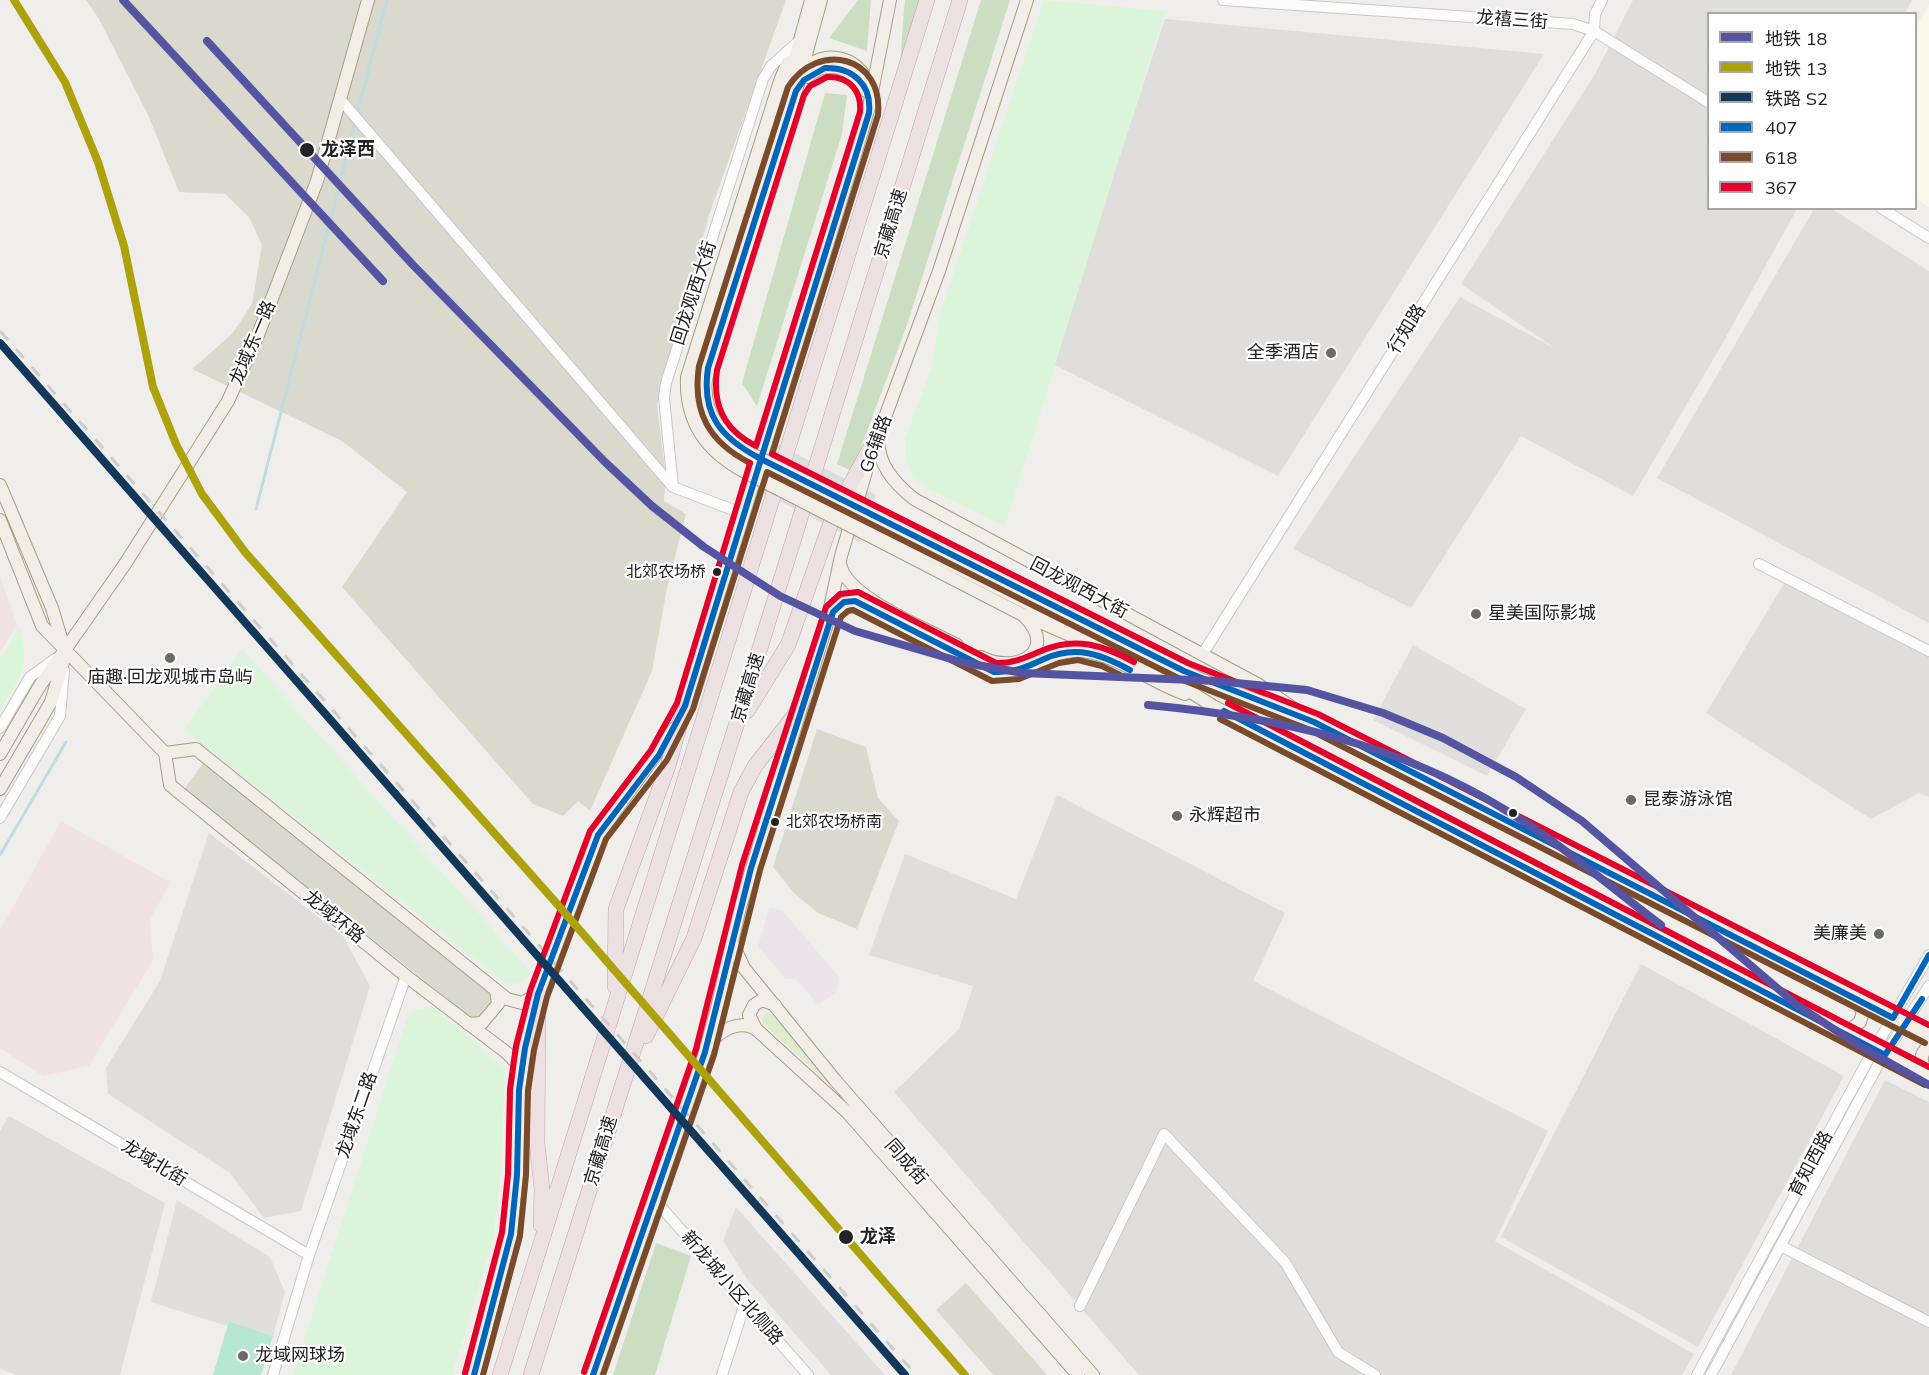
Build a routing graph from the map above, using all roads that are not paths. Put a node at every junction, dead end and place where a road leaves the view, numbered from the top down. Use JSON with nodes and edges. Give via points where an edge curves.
{"nodes":[{"id":1,"x":368,"y":0,"type":"edge"},
{"id":2,"x":811,"y":0,"type":"edge"},
{"id":3,"x":821,"y":0,"type":"edge"},
{"id":4,"x":890,"y":0,"type":"edge"},
{"id":5,"x":927,"y":0,"type":"edge"},
{"id":6,"x":960,"y":0,"type":"edge"},
{"id":7,"x":1028,"y":0,"type":"edge"},
{"id":8,"x":1223,"y":0,"type":"edge"},
{"id":9,"x":1602,"y":0,"type":"edge"},
{"id":10,"x":1332,"y":4,"type":"edge"},
{"id":11,"x":1594,"y":31,"type":"junction"},
{"id":12,"x":798,"y":42,"type":"junction"},
{"id":13,"x":801,"y":76,"type":"junction"},
{"id":14,"x":796,"y":91,"type":"junction"},
{"id":15,"x":340,"y":99,"type":"junction"},
{"id":16,"x":1707,"y":101,"type":"edge"},
{"id":17,"x":869,"y":107,"type":"junction"},
{"id":18,"x":1884,"y":210,"type":"edge"},
{"id":19,"x":1929,"y":238,"type":"edge"},
{"id":20,"x":880,"y":430,"type":"junction"},
{"id":21,"x":748,"y":462,"type":"junction"},
{"id":22,"x":0,"y":485,"type":"edge"},
{"id":23,"x":673,"y":487,"type":"junction"},
{"id":24,"x":744,"y":514,"type":"junction"},
{"id":25,"x":0,"y":520,"type":"edge"},
{"id":26,"x":867,"y":523,"type":"junction"},
{"id":27,"x":841,"y":556,"type":"junction"},
{"id":28,"x":1759,"y":564,"type":"dead end"},
{"id":29,"x":1020,"y":613,"type":"junction"},
{"id":30,"x":826,"y":627,"type":"junction"},
{"id":31,"x":1929,"y":651,"type":"edge"},
{"id":32,"x":66,"y":652,"type":"junction"},
{"id":33,"x":1202,"y":655,"type":"junction"},
{"id":34,"x":806,"y":692,"type":"junction"},
{"id":35,"x":1194,"y":695,"type":"junction"},
{"id":36,"x":685,"y":706,"type":"junction"},
{"id":37,"x":1213,"y":706,"type":"junction"},
{"id":38,"x":1314,"y":722,"type":"junction"},
{"id":39,"x":0,"y":728,"type":"edge"},
{"id":40,"x":735,"y":729,"type":"junction"},
{"id":41,"x":165,"y":753,"type":"junction"},
{"id":42,"x":0,"y":754,"type":"edge"},
{"id":43,"x":0,"y":789,"type":"edge"},
{"id":44,"x":0,"y":818,"type":"edge"},
{"id":45,"x":732,"y":941,"type":"junction"},
{"id":46,"x":1929,"y":955,"type":"edge"},
{"id":47,"x":406,"y":976,"type":"junction"},
{"id":48,"x":1929,"y":986,"type":"edge"},
{"id":49,"x":496,"y":990,"type":"junction"},
{"id":50,"x":538,"y":994,"type":"junction"},
{"id":51,"x":1848,"y":995,"type":"junction"},
{"id":52,"x":612,"y":1007,"type":"junction"},
{"id":53,"x":780,"y":1010,"type":"junction"},
{"id":54,"x":1893,"y":1018,"type":"junction"},
{"id":55,"x":468,"y":1024,"type":"junction"},
{"id":56,"x":1906,"y":1024,"type":"junction"},
{"id":57,"x":1830,"y":1027,"type":"junction"},
{"id":58,"x":757,"y":1030,"type":"junction"},
{"id":59,"x":1929,"y":1035,"type":"edge"},
{"id":60,"x":1929,"y":1046,"type":"edge"},
{"id":61,"x":705,"y":1052,"type":"junction"},
{"id":62,"x":1880,"y":1052,"type":"junction"},
{"id":63,"x":522,"y":1070,"type":"junction"},
{"id":64,"x":0,"y":1071,"type":"edge"},
{"id":65,"x":1929,"y":1076,"type":"edge"},
{"id":66,"x":623,"y":1081,"type":"junction"},
{"id":67,"x":655,"y":1200,"type":"junction"},
{"id":68,"x":541,"y":1244,"type":"junction"},
{"id":69,"x":1781,"y":1246,"type":"junction"},
{"id":70,"x":309,"y":1255,"type":"junction"},
{"id":71,"x":745,"y":1303,"type":"junction"},
{"id":72,"x":1080,"y":1306,"type":"dead end"},
{"id":73,"x":1929,"y":1322,"type":"edge"},
{"id":74,"x":273,"y":1375,"type":"edge"},
{"id":75,"x":474,"y":1375,"type":"edge"},
{"id":76,"x":500,"y":1375,"type":"edge"},
{"id":77,"x":531,"y":1375,"type":"edge"},
{"id":78,"x":593,"y":1375,"type":"edge"},
{"id":79,"x":722,"y":1375,"type":"edge"},
{"id":80,"x":808,"y":1375,"type":"edge"},
{"id":81,"x":1078,"y":1375,"type":"edge"},
{"id":82,"x":1093,"y":1375,"type":"edge"},
{"id":83,"x":1375,"y":1375,"type":"edge"},
{"id":84,"x":1697,"y":1375,"type":"edge"},
{"id":85,"x":1711,"y":1375,"type":"edge"}],
"edges":[{"from":1,"to":15,"type":"main road","name":"龙域东一路"},
{"from":2,"to":12,"type":"main road","name":"回龙观西大街"},
{"from":3,"to":13,"type":"main road","name":"回龙观西大街"},
{"from":4,"to":17,"type":"main road"},
{"from":5,"to":52,"type":"highway","name":"京藏高速"},
{"from":6,"to":40,"type":"highway","name":"京藏高速"},
{"from":7,"to":20,"type":"main road","name":"G6辅路","via":[[933,289]]},
{"from":8,"to":10,"type":"street","name":"龙禧三街"},
{"from":9,"to":11,"type":"street","name":"行知路","via":[[1595,14]]},
{"from":10,"to":11,"type":"street","name":"龙禧三街","via":[[1573,24]]},
{"from":11,"to":16,"type":"street","name":"龙禧三街"},
{"from":11,"to":33,"type":"street","name":"行知路"},
{"from":12,"to":21,"type":"main road","name":"回龙观西大街","via":[[696,380],[697,407],[704,424],[723,446]]},
{"from":12,"to":23,"type":"street","name":"回龙观西大街","via":[[762,79],[666,383],[664,398]]},
{"from":13,"to":14,"type":"main road","name":"回龙观西大街"},
{"from":13,"to":17,"type":"main road","via":[[818,60],[847,60],[868,80]]},
{"from":14,"to":17,"type":"main road","via":[[813,71],[840,67],[861,83],[869,97]]},
{"from":14,"to":21,"type":"main road","name":"回龙观西大街","via":[[706,379],[706,399],[712,418]]},
{"from":15,"to":23,"type":"street"},
{"from":15,"to":32,"type":"main road","name":"龙域东一路","via":[[317,181],[258,335],[228,401]]},
{"from":17,"to":24,"type":"main road"},
{"from":18,"to":19,"type":"street"},
{"from":20,"to":27,"type":"main road","name":"G6辅路"},
{"from":20,"to":33,"type":"main road","name":"回龙观西大街","via":[[882,461],[914,500]]},
{"from":20,"to":40,"type":"highway","via":[[833,518],[788,645]]},
{"from":21,"to":26,"type":"main road","bridge":true},
{"from":21,"to":26,"type":"main road","bridge":true},
{"from":22,"to":32,"type":"main road"},
{"from":23,"to":24,"type":"street"},
{"from":24,"to":36,"type":"main road"},
{"from":25,"to":32,"type":"main road","via":[[42,626]]},
{"from":26,"to":29,"type":"main road","name":"回龙观西大街"},
{"from":26,"to":35,"type":"main road","name":"回龙观西大街","via":[[1146,664]]},
{"from":26,"to":38,"type":"main road","name":"回龙观西大街","via":[[1191,674]]},
{"from":27,"to":29,"type":"main road","via":[[842,573],[860,593],[995,663],[1020,662],[1036,646],[1035,630]]},
{"from":27,"to":30,"type":"main road","name":"G6辅路"},
{"from":28,"to":31,"type":"street"},
{"from":29,"to":35,"type":"main road","name":"回龙观西大街","via":[[1129,661]]},
{"from":30,"to":34,"type":"main road","name":"G6辅路"},
{"from":30,"to":37,"type":"main road","via":[[836,609],[852,600],[994,672],[1013,673],[1053,655],[1087,652]]},
{"from":32,"to":39,"type":"street","via":[[30,677]]},
{"from":32,"to":41,"type":"main road"},
{"from":32,"to":42,"type":"main road","name":"龙域东一路","via":[[39,687]]},
{"from":32,"to":43,"type":"main road","name":"龙域东一路","via":[[51,702]]},
{"from":32,"to":44,"type":"street","via":[[60,716]]},
{"from":33,"to":38,"type":"main road","name":"回龙观西大街","via":[[1259,685]]},
{"from":34,"to":45,"type":"main road","name":"G6辅路"},
{"from":34,"to":66,"type":"highway","via":[[794,716],[741,792],[694,938]]},
{"from":35,"to":37,"type":"main road","name":"回龙观西大街"},
{"from":36,"to":50,"type":"main road","via":[[659,755],[598,835]]},
{"from":36,"to":52,"type":"highway","via":[[668,766],[616,909]]},
{"from":37,"to":57,"type":"main road","name":"回龙观西大街"},
{"from":38,"to":51,"type":"main road","name":"回龙观西大街"},
{"from":40,"to":66,"type":"highway","name":"京藏高速"},
{"from":41,"to":47,"type":"main road","name":"龙域环路","via":[[170,785]]},
{"from":41,"to":49,"type":"main road","via":[[196,749]]},
{"from":45,"to":53,"type":"main road","name":"同成街","via":[[744,968]]},
{"from":45,"to":61,"type":"main road","name":"G6辅路"},
{"from":46,"to":54,"type":"street","name":"育知西路"},
{"from":47,"to":55,"type":"main road","name":"龙域环路"},
{"from":47,"to":70,"type":"street","name":"龙域东二路"},
{"from":48,"to":56,"type":"street","name":"育知西路"},
{"from":49,"to":50,"type":"main road","via":[[519,1004]]},
{"from":49,"to":55,"type":"main road","via":[[498,1004],[482,1023]]},
{"from":50,"to":63,"type":"main road"},
{"from":50,"to":68,"type":"highway"},
{"from":51,"to":54,"type":"main road","name":"回龙观西大街"},
{"from":51,"to":57,"type":"main road","via":[[1861,1005],[1862,1019],[1848,1031]]},
{"from":52,"to":68,"type":"highway","name":"京藏高速"},
{"from":53,"to":58,"type":"main road","via":[[768,1001],[757,1002],[749,1016]]},
{"from":53,"to":82,"type":"main road","name":"同成街","via":[[849,1096]]},
{"from":54,"to":56,"type":"main road","name":"回龙观西大街"},
{"from":54,"to":62,"type":"street","name":"育知西路"},
{"from":55,"to":63,"type":"main road","name":"龙域环路"},
{"from":56,"to":59,"type":"main road","name":"回龙观西大街"},
{"from":56,"to":62,"type":"street","name":"育知西路"},
{"from":57,"to":62,"type":"main road","name":"回龙观西大街"},
{"from":58,"to":61,"type":"main road","via":[[742,1025],[729,1028],[710,1042]]},
{"from":58,"to":81,"type":"main road","name":"同成街","via":[[847,1112]]},
{"from":60,"to":65,"type":"main road","via":[[1921,1060]]},
{"from":61,"to":67,"type":"main road","name":"G6辅路"},
{"from":62,"to":65,"type":"main road","name":"回龙观西大街"},
{"from":62,"to":69,"type":"street","name":"育知西路"},
{"from":62,"to":84,"type":"street","name":"育知西路"},
{"from":63,"to":75,"type":"main road","via":[[511,1234]]},
{"from":64,"to":70,"type":"street","name":"龙域北街"},
{"from":66,"to":77,"type":"highway","name":"京藏高速"},
{"from":67,"to":71,"type":"street","name":"新龙城小区北侧路"},
{"from":67,"to":78,"type":"main road","name":"G6辅路"},
{"from":68,"to":76,"type":"highway","name":"京藏高速"},
{"from":69,"to":73,"type":"street"},
{"from":69,"to":85,"type":"street","name":"育知西路"},
{"from":70,"to":74,"type":"street","name":"龙域东二路"},
{"from":71,"to":79,"type":"street"},
{"from":71,"to":80,"type":"street","name":"新龙城小区北侧路"},
{"from":72,"to":83,"type":"street","via":[[1164,1134],[1285,1262],[1338,1352]]}]}
